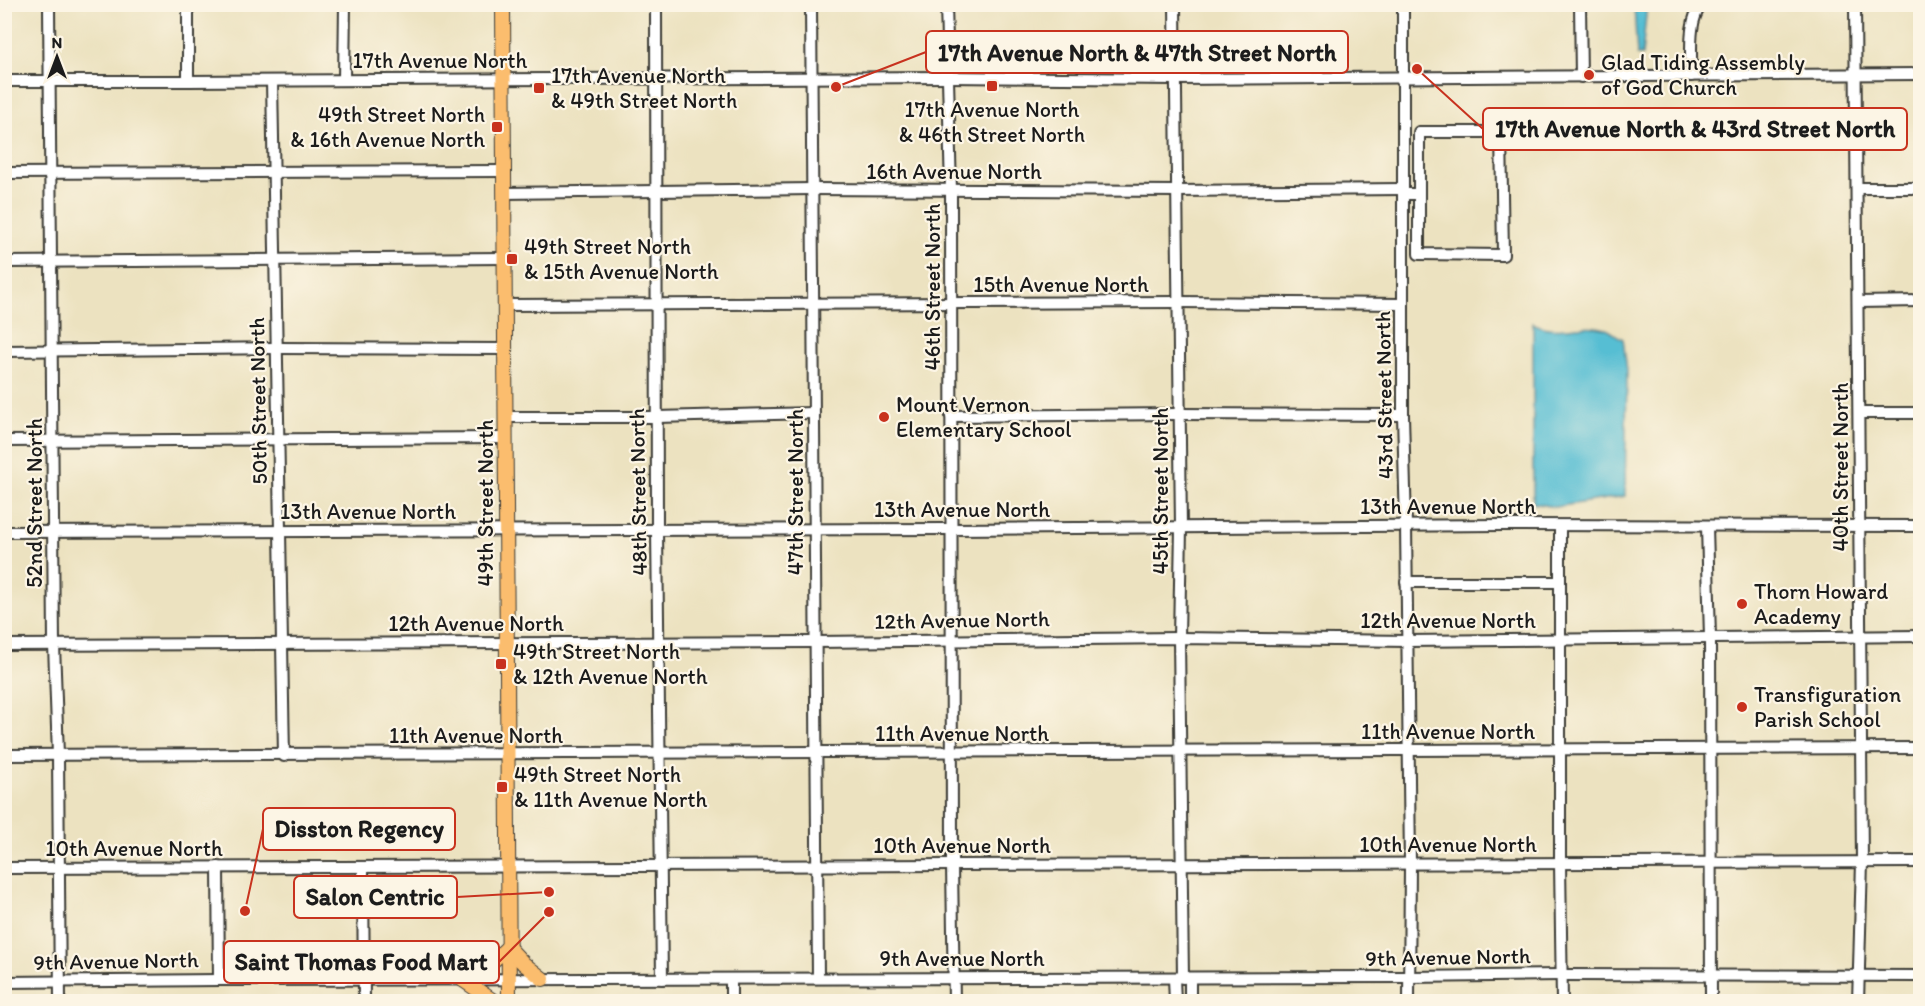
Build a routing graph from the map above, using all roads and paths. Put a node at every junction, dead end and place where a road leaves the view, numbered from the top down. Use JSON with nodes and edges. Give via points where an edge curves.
{"nodes":[{"id":1,"x":49,"y":4,"type":"edge"},
{"id":2,"x":188,"y":4,"type":"edge"},
{"id":3,"x":345,"y":4,"type":"edge"},
{"id":4,"x":502,"y":4,"type":"edge"},
{"id":5,"x":656,"y":4,"type":"edge"},
{"id":6,"x":812,"y":4,"type":"edge"},
{"id":7,"x":946,"y":4,"type":"edge"},
{"id":8,"x":1174,"y":4,"type":"edge"},
{"id":9,"x":1403,"y":4,"type":"edge"},
{"id":10,"x":1580,"y":4,"type":"edge"},
{"id":11,"x":1702,"y":4,"type":"edge"},
{"id":12,"x":1855,"y":4,"type":"edge"},
{"id":13,"x":1854,"y":74,"type":"junction"},
{"id":14,"x":1920,"y":74,"type":"edge"},
{"id":15,"x":948,"y":76,"type":"junction"},
{"id":16,"x":1403,"y":76,"type":"junction"},
{"id":17,"x":1691,"y":76,"type":"junction"},
{"id":18,"x":1581,"y":77,"type":"junction"},
{"id":19,"x":656,"y":78,"type":"junction"},
{"id":20,"x":812,"y":78,"type":"junction"},
{"id":21,"x":503,"y":79,"type":"junction"},
{"id":22,"x":1175,"y":79,"type":"junction"},
{"id":23,"x":344,"y":80,"type":"junction"},
{"id":24,"x":4,"y":81,"type":"edge"},
{"id":25,"x":51,"y":81,"type":"junction"},
{"id":26,"x":188,"y":81,"type":"junction"},
{"id":27,"x":272,"y":81,"type":"junction"},
{"id":28,"x":273,"y":171,"type":"junction"},
{"id":29,"x":504,"y":171,"type":"junction"},
{"id":30,"x":4,"y":173,"type":"edge"},
{"id":31,"x":52,"y":173,"type":"junction"},
{"id":32,"x":1857,"y":188,"type":"junction"},
{"id":33,"x":1920,"y":188,"type":"edge"},
{"id":34,"x":812,"y":189,"type":"junction"},
{"id":35,"x":951,"y":191,"type":"junction"},
{"id":36,"x":1177,"y":191,"type":"junction"},
{"id":37,"x":1403,"y":191,"type":"junction"},
{"id":38,"x":657,"y":192,"type":"junction"},
{"id":39,"x":504,"y":193,"type":"junction"},
{"id":40,"x":1419,"y":194,"type":"junction"},
{"id":41,"x":504,"y":258,"type":"junction"},
{"id":42,"x":275,"y":261,"type":"junction"},
{"id":43,"x":4,"y":262,"type":"edge"},
{"id":44,"x":52,"y":262,"type":"junction"},
{"id":45,"x":1920,"y":301,"type":"edge"},
{"id":46,"x":1179,"y":302,"type":"junction"},
{"id":47,"x":1858,"y":302,"type":"junction"},
{"id":48,"x":657,"y":303,"type":"junction"},
{"id":49,"x":813,"y":304,"type":"junction"},
{"id":50,"x":951,"y":304,"type":"junction"},
{"id":51,"x":1402,"y":304,"type":"junction"},
{"id":52,"x":504,"y":305,"type":"junction"},
{"id":53,"x":277,"y":348,"type":"junction"},
{"id":54,"x":505,"y":349,"type":"junction"},
{"id":55,"x":4,"y":351,"type":"edge"},
{"id":56,"x":52,"y":351,"type":"junction"},
{"id":57,"x":1920,"y":413,"type":"edge"},
{"id":58,"x":813,"y":414,"type":"junction"},
{"id":59,"x":1179,"y":414,"type":"junction"},
{"id":60,"x":1859,"y":414,"type":"junction"},
{"id":61,"x":1403,"y":415,"type":"junction"},
{"id":62,"x":951,"y":416,"type":"junction"},
{"id":63,"x":505,"y":417,"type":"junction"},
{"id":64,"x":657,"y":417,"type":"junction"},
{"id":65,"x":505,"y":438,"type":"junction"},
{"id":66,"x":278,"y":439,"type":"junction"},
{"id":67,"x":53,"y":440,"type":"junction"},
{"id":68,"x":4,"y":441,"type":"edge"},
{"id":69,"x":1407,"y":525,"type":"junction"},
{"id":70,"x":1560,"y":526,"type":"junction"},
{"id":71,"x":1707,"y":526,"type":"junction"},
{"id":72,"x":1860,"y":526,"type":"junction"},
{"id":73,"x":1920,"y":526,"type":"edge"},
{"id":74,"x":1181,"y":528,"type":"junction"},
{"id":75,"x":815,"y":529,"type":"junction"},
{"id":76,"x":951,"y":529,"type":"junction"},
{"id":77,"x":506,"y":530,"type":"junction"},
{"id":78,"x":657,"y":530,"type":"junction"},
{"id":79,"x":53,"y":531,"type":"junction"},
{"id":80,"x":280,"y":531,"type":"junction"},
{"id":81,"x":4,"y":532,"type":"edge"},
{"id":82,"x":1406,"y":582,"type":"junction"},
{"id":83,"x":1560,"y":582,"type":"junction"},
{"id":84,"x":1860,"y":636,"type":"junction"},
{"id":85,"x":1920,"y":636,"type":"edge"},
{"id":86,"x":1179,"y":638,"type":"junction"},
{"id":87,"x":1710,"y":638,"type":"junction"},
{"id":88,"x":1560,"y":639,"type":"junction"},
{"id":89,"x":952,"y":640,"type":"junction"},
{"id":90,"x":1407,"y":641,"type":"junction"},
{"id":91,"x":660,"y":642,"type":"junction"},
{"id":92,"x":815,"y":642,"type":"junction"},
{"id":93,"x":282,"y":643,"type":"junction"},
{"id":94,"x":506,"y":643,"type":"junction"},
{"id":95,"x":4,"y":645,"type":"edge"},
{"id":96,"x":54,"y":645,"type":"junction"},
{"id":97,"x":1920,"y":748,"type":"edge"},
{"id":98,"x":1560,"y":750,"type":"junction"},
{"id":99,"x":1861,"y":750,"type":"junction"},
{"id":100,"x":1180,"y":751,"type":"junction"},
{"id":101,"x":1710,"y":751,"type":"junction"},
{"id":102,"x":952,"y":752,"type":"junction"},
{"id":103,"x":1409,"y":752,"type":"junction"},
{"id":104,"x":816,"y":753,"type":"junction"},
{"id":105,"x":507,"y":754,"type":"junction"},
{"id":106,"x":660,"y":754,"type":"junction"},
{"id":107,"x":58,"y":755,"type":"junction"},
{"id":108,"x":4,"y":756,"type":"edge"},
{"id":109,"x":284,"y":756,"type":"junction"},
{"id":110,"x":1862,"y":862,"type":"junction"},
{"id":111,"x":1920,"y":862,"type":"edge"},
{"id":112,"x":1560,"y":863,"type":"junction"},
{"id":113,"x":1711,"y":863,"type":"junction"},
{"id":114,"x":1181,"y":864,"type":"junction"},
{"id":115,"x":1410,"y":864,"type":"junction"},
{"id":116,"x":816,"y":865,"type":"junction"},
{"id":117,"x":952,"y":865,"type":"junction"},
{"id":118,"x":508,"y":866,"type":"junction"},
{"id":119,"x":662,"y":866,"type":"junction"},
{"id":120,"x":218,"y":867,"type":"junction"},
{"id":121,"x":363,"y":867,"type":"junction"},
{"id":122,"x":4,"y":868,"type":"edge"},
{"id":123,"x":59,"y":868,"type":"junction"},
{"id":124,"x":508,"y":947,"type":"junction"},
{"id":125,"x":1562,"y":975,"type":"junction"},
{"id":126,"x":1710,"y":975,"type":"junction"},
{"id":127,"x":1858,"y":976,"type":"junction"},
{"id":128,"x":1920,"y":976,"type":"edge"},
{"id":129,"x":954,"y":977,"type":"junction"},
{"id":130,"x":1409,"y":977,"type":"junction"},
{"id":131,"x":818,"y":978,"type":"junction"},
{"id":132,"x":1182,"y":978,"type":"junction"},
{"id":133,"x":508,"y":979,"type":"junction"},
{"id":134,"x":543,"y":979,"type":"junction"},
{"id":135,"x":662,"y":979,"type":"junction"},
{"id":136,"x":731,"y":979,"type":"junction"},
{"id":137,"x":219,"y":980,"type":"junction"},
{"id":138,"x":364,"y":980,"type":"junction"},
{"id":139,"x":464,"y":980,"type":"junction"},
{"id":140,"x":4,"y":982,"type":"edge"},
{"id":141,"x":60,"y":982,"type":"junction"},
{"id":142,"x":60,"y":1002,"type":"edge"},
{"id":143,"x":364,"y":1002,"type":"edge"},
{"id":144,"x":495,"y":1002,"type":"edge"},
{"id":145,"x":509,"y":1002,"type":"edge"},
{"id":146,"x":731,"y":1002,"type":"edge"},
{"id":147,"x":954,"y":1002,"type":"edge"},
{"id":148,"x":1175,"y":1002,"type":"edge"},
{"id":149,"x":1190,"y":1002,"type":"edge"},
{"id":150,"x":1409,"y":1002,"type":"edge"},
{"id":151,"x":1562,"y":1002,"type":"edge"},
{"id":152,"x":1711,"y":1002,"type":"edge"},
{"id":153,"x":1858,"y":1002,"type":"edge"}],
"edges":[{"from":1,"to":25,"type":"street","name":"52nd Street North"},
{"from":2,"to":26,"type":"street"},
{"from":3,"to":23,"type":"street"},
{"from":4,"to":21,"type":"main road","name":"49th Street North"},
{"from":5,"to":19,"type":"street","name":"48th Street North"},
{"from":6,"to":20,"type":"street","name":"47th Street North"},
{"from":7,"to":15,"type":"street","name":"46th Street North"},
{"from":8,"to":22,"type":"street","name":"45th Street North"},
{"from":9,"to":16,"type":"street","name":"43rd Street North"},
{"from":10,"to":18,"type":"street"},
{"from":11,"to":17,"type":"street","via":[[1693,23]]},
{"from":12,"to":13,"type":"street","name":"40th Street North"},
{"from":13,"to":14,"type":"street","name":"17th Avenue North"},
{"from":13,"to":17,"type":"street","name":"17th Avenue North"},
{"from":13,"to":32,"type":"street","name":"40th Street North"},
{"from":15,"to":20,"type":"street","name":"17th Avenue North"},
{"from":15,"to":22,"type":"street","name":"17th Avenue North"},
{"from":15,"to":35,"type":"street","name":"46th Street North"},
{"from":16,"to":18,"type":"street","name":"17th Avenue North"},
{"from":16,"to":22,"type":"street","name":"17th Avenue North"},
{"from":16,"to":37,"type":"street","name":"43rd Street North"},
{"from":17,"to":18,"type":"street","name":"17th Avenue North"},
{"from":19,"to":20,"type":"street","name":"17th Avenue North"},
{"from":19,"to":21,"type":"street","name":"17th Avenue North"},
{"from":19,"to":38,"type":"street","name":"48th Street North"},
{"from":20,"to":34,"type":"street","name":"47th Street North"},
{"from":21,"to":23,"type":"street","name":"17th Avenue North"},
{"from":21,"to":29,"type":"main road","name":"49th Street North"},
{"from":22,"to":36,"type":"street","name":"45th Street North"},
{"from":23,"to":27,"type":"street","name":"17th Avenue North"},
{"from":24,"to":25,"type":"street","name":"17th Avenue North"},
{"from":25,"to":26,"type":"street","name":"17th Avenue North"},
{"from":25,"to":31,"type":"street","name":"52nd Street North"},
{"from":26,"to":27,"type":"street","name":"17th Avenue North"},
{"from":27,"to":28,"type":"street","name":"50th Street North"},
{"from":28,"to":29,"type":"street"},
{"from":28,"to":31,"type":"street"},
{"from":28,"to":42,"type":"street","name":"50th Street North"},
{"from":29,"to":39,"type":"main road","name":"49th Street North"},
{"from":30,"to":31,"type":"street"},
{"from":31,"to":44,"type":"street","name":"52nd Street North"},
{"from":32,"to":33,"type":"street"},
{"from":32,"to":47,"type":"street","name":"40th Street North"},
{"from":34,"to":35,"type":"street","name":"16th Avenue North"},
{"from":34,"to":38,"type":"street","name":"16th Avenue North"},
{"from":34,"to":49,"type":"street","name":"47th Street North"},
{"from":35,"to":36,"type":"street","name":"16th Avenue North"},
{"from":35,"to":50,"type":"street","name":"46th Street North"},
{"from":36,"to":37,"type":"street","name":"16th Avenue North"},
{"from":36,"to":46,"type":"street","name":"45th Street North"},
{"from":37,"to":40,"type":"street","name":"16th Avenue North"},
{"from":37,"to":51,"type":"street","name":"43rd Street North"},
{"from":38,"to":39,"type":"street","name":"16th Avenue North"},
{"from":38,"to":48,"type":"street","name":"48th Street North"},
{"from":39,"to":41,"type":"main road","name":"49th Street North"},
{"from":40,"to":40,"type":"street","via":[[1419,132],[1502,132],[1503,255],[1419,254]]},
{"from":41,"to":42,"type":"street"},
{"from":41,"to":52,"type":"main road","name":"49th Street North"},
{"from":42,"to":44,"type":"street"},
{"from":42,"to":53,"type":"street","name":"50th Street North"},
{"from":43,"to":44,"type":"street"},
{"from":44,"to":56,"type":"street","name":"52nd Street North"},
{"from":45,"to":47,"type":"street"},
{"from":46,"to":50,"type":"street","name":"15th Avenue North"},
{"from":46,"to":51,"type":"street","name":"15th Avenue North"},
{"from":46,"to":59,"type":"street","name":"45th Street North"},
{"from":47,"to":60,"type":"street","name":"40th Street North"},
{"from":48,"to":49,"type":"street","name":"15th Avenue North"},
{"from":48,"to":52,"type":"street","name":"15th Avenue North"},
{"from":48,"to":64,"type":"street","name":"48th Street North"},
{"from":49,"to":50,"type":"street","name":"15th Avenue North"},
{"from":49,"to":58,"type":"street","name":"47th Street North"},
{"from":50,"to":62,"type":"street","name":"46th Street North"},
{"from":51,"to":61,"type":"street","name":"43rd Street North"},
{"from":52,"to":54,"type":"main road","name":"49th Street North"},
{"from":53,"to":54,"type":"street"},
{"from":53,"to":56,"type":"street"},
{"from":53,"to":66,"type":"street","name":"50th Street North"},
{"from":54,"to":63,"type":"main road","name":"49th Street North"},
{"from":55,"to":56,"type":"street"},
{"from":56,"to":67,"type":"street","name":"52nd Street North"},
{"from":57,"to":60,"type":"street"},
{"from":58,"to":64,"type":"street"},
{"from":58,"to":75,"type":"street","name":"47th Street North"},
{"from":59,"to":61,"type":"street"},
{"from":59,"to":62,"type":"street"},
{"from":59,"to":74,"type":"street","name":"45th Street North"},
{"from":60,"to":72,"type":"street","name":"40th Street North"},
{"from":61,"to":69,"type":"street","name":"43rd Street North"},
{"from":62,"to":76,"type":"street","name":"46th Street North"},
{"from":63,"to":64,"type":"street"},
{"from":63,"to":65,"type":"main road","name":"49th Street North"},
{"from":64,"to":78,"type":"street","name":"48th Street North"},
{"from":65,"to":66,"type":"street"},
{"from":65,"to":77,"type":"main road","name":"49th Street North"},
{"from":66,"to":67,"type":"street"},
{"from":66,"to":80,"type":"street","name":"50th Street North"},
{"from":67,"to":68,"type":"street"},
{"from":67,"to":79,"type":"street","name":"52nd Street North"},
{"from":69,"to":70,"type":"street","name":"13th Avenue North"},
{"from":69,"to":74,"type":"street","name":"13th Avenue North"},
{"from":69,"to":82,"type":"street","name":"43rd Street North"},
{"from":70,"to":71,"type":"street","name":"13th Avenue North"},
{"from":70,"to":83,"type":"street"},
{"from":71,"to":72,"type":"street","name":"13th Avenue North"},
{"from":71,"to":87,"type":"street"},
{"from":72,"to":73,"type":"street","name":"13th Avenue North"},
{"from":72,"to":84,"type":"street","name":"40th Street North"},
{"from":74,"to":76,"type":"street","name":"13th Avenue North"},
{"from":74,"to":86,"type":"street","name":"45th Street North"},
{"from":75,"to":76,"type":"street","name":"13th Avenue North"},
{"from":75,"to":78,"type":"street","name":"13th Avenue North"},
{"from":75,"to":92,"type":"street","name":"47th Street North"},
{"from":76,"to":89,"type":"street","name":"46th Street North"},
{"from":77,"to":78,"type":"street","name":"13th Avenue North"},
{"from":77,"to":80,"type":"street","name":"13th Avenue North"},
{"from":77,"to":94,"type":"main road","name":"49th Street North"},
{"from":78,"to":91,"type":"street","name":"48th Street North"},
{"from":79,"to":80,"type":"street","name":"13th Avenue North"},
{"from":79,"to":81,"type":"street","name":"13th Avenue North"},
{"from":79,"to":96,"type":"street","name":"52nd Street North"},
{"from":80,"to":93,"type":"street","name":"50th Street North"},
{"from":82,"to":83,"type":"street"},
{"from":82,"to":90,"type":"street","name":"43rd Street North"},
{"from":83,"to":88,"type":"street"},
{"from":84,"to":85,"type":"street","name":"12th Avenue North"},
{"from":84,"to":87,"type":"street","name":"12th Avenue North"},
{"from":84,"to":99,"type":"street","name":"40th Street North"},
{"from":86,"to":89,"type":"street","name":"12th Avenue North"},
{"from":86,"to":90,"type":"street","name":"12th Avenue North"},
{"from":86,"to":100,"type":"street","name":"45th Street North"},
{"from":87,"to":88,"type":"street","name":"12th Avenue North"},
{"from":87,"to":101,"type":"street"},
{"from":88,"to":90,"type":"street","name":"12th Avenue North"},
{"from":88,"to":98,"type":"street"},
{"from":89,"to":92,"type":"street","name":"12th Avenue North"},
{"from":89,"to":102,"type":"street","name":"46th Street North"},
{"from":90,"to":103,"type":"street","name":"43rd Street North"},
{"from":91,"to":92,"type":"street","name":"12th Avenue North"},
{"from":91,"to":94,"type":"street","name":"12th Avenue North"},
{"from":91,"to":106,"type":"street","name":"48th Street North"},
{"from":92,"to":104,"type":"street","name":"47th Street North"},
{"from":93,"to":94,"type":"street","name":"12th Avenue North"},
{"from":93,"to":96,"type":"street","name":"12th Avenue North"},
{"from":93,"to":109,"type":"street","name":"50th Street North"},
{"from":94,"to":105,"type":"main road","name":"49th Street North"},
{"from":95,"to":96,"type":"street","name":"12th Avenue North"},
{"from":96,"to":107,"type":"street","name":"52nd Street North"},
{"from":97,"to":99,"type":"street","name":"11th Avenue North"},
{"from":98,"to":101,"type":"street","name":"11th Avenue North"},
{"from":98,"to":103,"type":"street","name":"11th Avenue North"},
{"from":98,"to":112,"type":"street"},
{"from":99,"to":101,"type":"street","name":"11th Avenue North"},
{"from":99,"to":110,"type":"street","name":"40th Street North"},
{"from":100,"to":102,"type":"street","name":"11th Avenue North"},
{"from":100,"to":103,"type":"street","name":"11th Avenue North"},
{"from":100,"to":114,"type":"street","name":"45th Street North"},
{"from":101,"to":113,"type":"street"},
{"from":102,"to":104,"type":"street","name":"11th Avenue North"},
{"from":102,"to":117,"type":"street","name":"46th Street North"},
{"from":103,"to":115,"type":"street","name":"43rd Street North"},
{"from":104,"to":106,"type":"street","name":"11th Avenue North"},
{"from":104,"to":116,"type":"street","name":"47th Street North"},
{"from":105,"to":106,"type":"street","name":"11th Avenue North"},
{"from":105,"to":109,"type":"street","name":"11th Avenue North"},
{"from":105,"to":118,"type":"main road","name":"49th Street North"},
{"from":106,"to":119,"type":"street","name":"48th Street North"},
{"from":107,"to":108,"type":"street","name":"11th Avenue North"},
{"from":107,"to":109,"type":"street","name":"11th Avenue North"},
{"from":107,"to":123,"type":"street","name":"52nd Street North"},
{"from":110,"to":111,"type":"street","name":"10th Avenue North"},
{"from":110,"to":113,"type":"street","name":"10th Avenue North"},
{"from":110,"to":127,"type":"street","name":"40th Street North"},
{"from":112,"to":113,"type":"street","name":"10th Avenue North"},
{"from":112,"to":115,"type":"street","name":"10th Avenue North"},
{"from":112,"to":125,"type":"street"},
{"from":113,"to":126,"type":"street"},
{"from":114,"to":115,"type":"street","name":"10th Avenue North"},
{"from":114,"to":117,"type":"street","name":"10th Avenue North"},
{"from":114,"to":132,"type":"street","name":"45th Street North"},
{"from":115,"to":130,"type":"street","name":"43rd Street North"},
{"from":116,"to":117,"type":"street","name":"10th Avenue North"},
{"from":116,"to":119,"type":"street","name":"10th Avenue North"},
{"from":116,"to":131,"type":"street","name":"47th Street North"},
{"from":117,"to":129,"type":"street","name":"46th Street North"},
{"from":118,"to":119,"type":"street","name":"10th Avenue North"},
{"from":118,"to":121,"type":"street","name":"10th Avenue North"},
{"from":118,"to":124,"type":"main road","name":"49th Street North"},
{"from":119,"to":135,"type":"street","name":"48th Street North"},
{"from":120,"to":121,"type":"street","name":"10th Avenue North"},
{"from":120,"to":123,"type":"street","name":"10th Avenue North"},
{"from":120,"to":137,"type":"street"},
{"from":121,"to":138,"type":"street"},
{"from":122,"to":123,"type":"street","name":"10th Avenue North"},
{"from":123,"to":141,"type":"street","name":"52nd Street North"},
{"from":124,"to":133,"type":"main road","name":"49th Street North"},
{"from":124,"to":134,"type":"main road"},
{"from":124,"to":139,"type":"main road"},
{"from":125,"to":126,"type":"street","name":"9th Avenue North"},
{"from":125,"to":130,"type":"street","name":"9th Avenue North"},
{"from":125,"to":151,"type":"street"},
{"from":126,"to":127,"type":"street","name":"9th Avenue North"},
{"from":126,"to":152,"type":"street"},
{"from":127,"to":128,"type":"street","name":"9th Avenue North"},
{"from":127,"to":153,"type":"street","name":"40th Street North"},
{"from":129,"to":131,"type":"street","name":"9th Avenue North"},
{"from":129,"to":132,"type":"street","name":"9th Avenue North"},
{"from":129,"to":147,"type":"street","name":"46th Street North"},
{"from":130,"to":132,"type":"street","name":"9th Avenue North"},
{"from":130,"to":150,"type":"street","name":"43rd Street North"},
{"from":131,"to":136,"type":"street","name":"9th Avenue North"},
{"from":132,"to":148,"type":"street","name":"45th Street North"},
{"from":132,"to":149,"type":"street","name":"45th Street North"},
{"from":133,"to":134,"type":"street","name":"9th Avenue North"},
{"from":133,"to":139,"type":"street","name":"9th Avenue North"},
{"from":133,"to":145,"type":"main road","name":"49th Street North"},
{"from":134,"to":135,"type":"street","name":"9th Avenue North"},
{"from":135,"to":136,"type":"street","name":"9th Avenue North"},
{"from":136,"to":146,"type":"street"},
{"from":137,"to":138,"type":"street","name":"9th Avenue North"},
{"from":137,"to":141,"type":"street","name":"9th Avenue North"},
{"from":138,"to":139,"type":"street","name":"9th Avenue North"},
{"from":138,"to":143,"type":"street"},
{"from":139,"to":144,"type":"main road"},
{"from":140,"to":141,"type":"street","name":"9th Avenue North"},
{"from":141,"to":142,"type":"street","name":"52nd Street North"}]}
